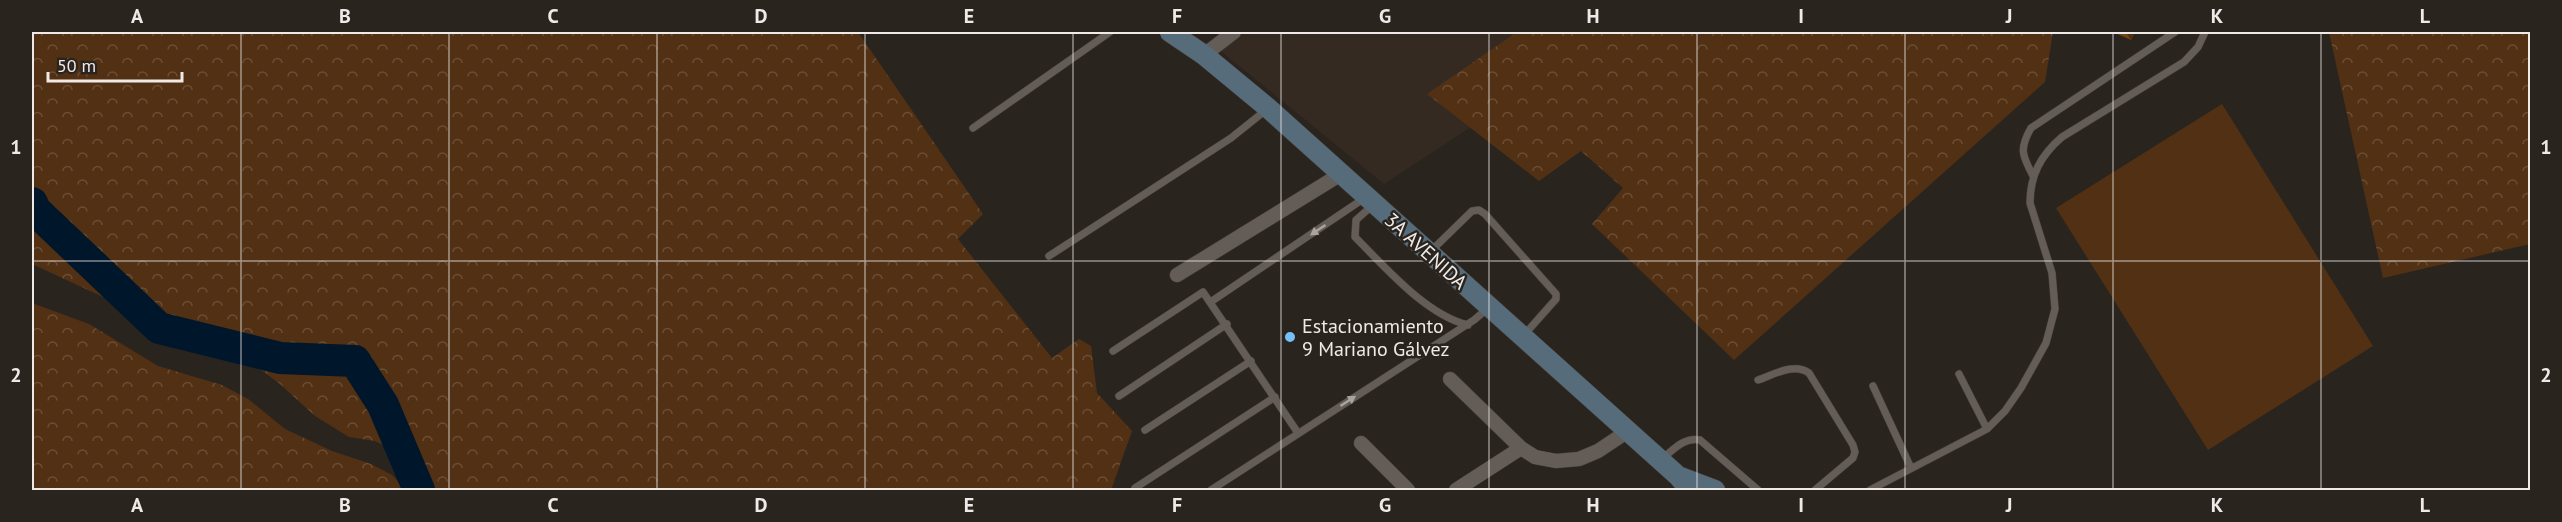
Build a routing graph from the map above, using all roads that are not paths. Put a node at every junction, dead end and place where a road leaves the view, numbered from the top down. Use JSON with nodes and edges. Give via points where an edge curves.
{"nodes":[{"id":1,"x":1110,"y":32,"type":"edge"},
{"id":2,"x":1170,"y":32,"type":"edge"},
{"id":3,"x":1234,"y":32,"type":"edge"},
{"id":4,"x":2175,"y":32,"type":"edge"},
{"id":5,"x":2205,"y":32,"type":"edge"},
{"id":6,"x":2162,"y":35,"type":"edge"},
{"id":7,"x":1204,"y":55,"type":"junction"},
{"id":8,"x":1268,"y":108,"type":"junction"},
{"id":9,"x":973,"y":128,"type":"dead end"},
{"id":10,"x":1341,"y":174,"type":"junction"},
{"id":11,"x":2033,"y":176,"type":"junction"},
{"id":12,"x":1371,"y":200,"type":"junction"},
{"id":13,"x":1429,"y":253,"type":"junction"},
{"id":14,"x":1049,"y":256,"type":"dead end"},
{"id":15,"x":1178,"y":275,"type":"dead end"},
{"id":16,"x":1212,"y":301,"type":"junction"},
{"id":17,"x":1489,"y":308,"type":"junction"},
{"id":18,"x":1227,"y":324,"type":"junction"},
{"id":19,"x":1468,"y":325,"type":"junction"},
{"id":20,"x":1522,"y":337,"type":"junction"},
{"id":21,"x":1113,"y":351,"type":"dead end"},
{"id":22,"x":1251,"y":361,"type":"junction"},
{"id":23,"x":1959,"y":374,"type":"dead end"},
{"id":24,"x":1450,"y":379,"type":"dead end"},
{"id":25,"x":1758,"y":380,"type":"dead end"},
{"id":26,"x":1873,"y":386,"type":"dead end"},
{"id":27,"x":1119,"y":396,"type":"dead end"},
{"id":28,"x":1275,"y":397,"type":"junction"},
{"id":29,"x":1987,"y":429,"type":"junction"},
{"id":30,"x":1145,"y":430,"type":"dead end"},
{"id":31,"x":1628,"y":431,"type":"junction"},
{"id":32,"x":1298,"y":433,"type":"junction"},
{"id":33,"x":1361,"y":443,"type":"dead end"},
{"id":34,"x":1521,"y":448,"type":"junction"},
{"id":35,"x":1660,"y":461,"type":"junction"},
{"id":36,"x":1911,"y":468,"type":"junction"},
{"id":37,"x":1684,"y":483,"type":"edge"},
{"id":38,"x":1136,"y":488,"type":"dead end"},
{"id":39,"x":1211,"y":490,"type":"edge"},
{"id":40,"x":1408,"y":490,"type":"edge"},
{"id":41,"x":1456,"y":490,"type":"edge"},
{"id":42,"x":1715,"y":490,"type":"edge"},
{"id":43,"x":1758,"y":490,"type":"edge"},
{"id":44,"x":1815,"y":490,"type":"edge"},
{"id":45,"x":1870,"y":490,"type":"edge"}],
"edges":[{"from":1,"to":9,"type":"lane"},
{"from":2,"to":7,"type":"street","name":"3A AVENIDA"},
{"from":3,"to":7,"type":"street"},
{"from":4,"to":6,"type":"lane"},
{"from":5,"to":11,"type":"lane","via":[[2184,62],[2057,142],[2043,156]]},
{"from":6,"to":11,"type":"lane","via":[[2031,128],[2023,142],[2023,157]]},
{"from":7,"to":8,"type":"street","name":"3A AVENIDA"},
{"from":8,"to":10,"type":"street","name":"3A AVENIDA"},
{"from":8,"to":14,"type":"lane","via":[[1231,138]]},
{"from":10,"to":12,"type":"street","name":"3A AVENIDA"},
{"from":10,"to":15,"type":"street"},
{"from":11,"to":29,"type":"lane","via":[[2030,203],[2054,285],[2054,321],[2014,400]]},
{"from":12,"to":13,"type":"street","name":"3A AVENIDA"},
{"from":12,"to":16,"type":"lane","one_way":true},
{"from":12,"to":19,"type":"lane","via":[[1356,220],[1355,237],[1422,300],[1450,321]]},
{"from":13,"to":17,"type":"street","name":"3A AVENIDA"},
{"from":13,"to":20,"type":"lane","via":[[1472,211],[1485,214],[1556,294],[1556,299]]},
{"from":16,"to":18,"type":"lane"},
{"from":16,"to":21,"type":"lane","via":[[1201,292]]},
{"from":17,"to":19,"type":"lane"},
{"from":17,"to":20,"type":"street","name":"3A AVENIDA"},
{"from":18,"to":22,"type":"lane"},
{"from":18,"to":27,"type":"lane"},
{"from":32,"to":19,"type":"lane","one_way":true},
{"from":20,"to":31,"type":"street","name":"3A AVENIDA"},
{"from":22,"to":28,"type":"lane"},
{"from":22,"to":30,"type":"lane"},
{"from":23,"to":29,"type":"lane"},
{"from":24,"to":34,"type":"street"},
{"from":25,"to":44,"type":"lane","via":[[1793,368],[1809,373],[1853,445],[1853,458]]},
{"from":26,"to":36,"type":"lane"},
{"from":28,"to":32,"type":"lane"},
{"from":28,"to":38,"type":"lane"},
{"from":29,"to":36,"type":"lane"},
{"from":31,"to":34,"type":"street","via":[[1593,454],[1571,460],[1544,459]]},
{"from":31,"to":35,"type":"street","name":"3A AVENIDA"},
{"from":32,"to":39,"type":"lane"},
{"from":33,"to":40,"type":"street"},
{"from":34,"to":41,"type":"street"},
{"from":35,"to":37,"type":"street","name":"3A AVENIDA"},
{"from":35,"to":43,"type":"lane","via":[[1684,441],[1700,440]]},
{"from":36,"to":45,"type":"lane"},
{"from":37,"to":42,"type":"street","name":"3A AVENIDA"}]}
